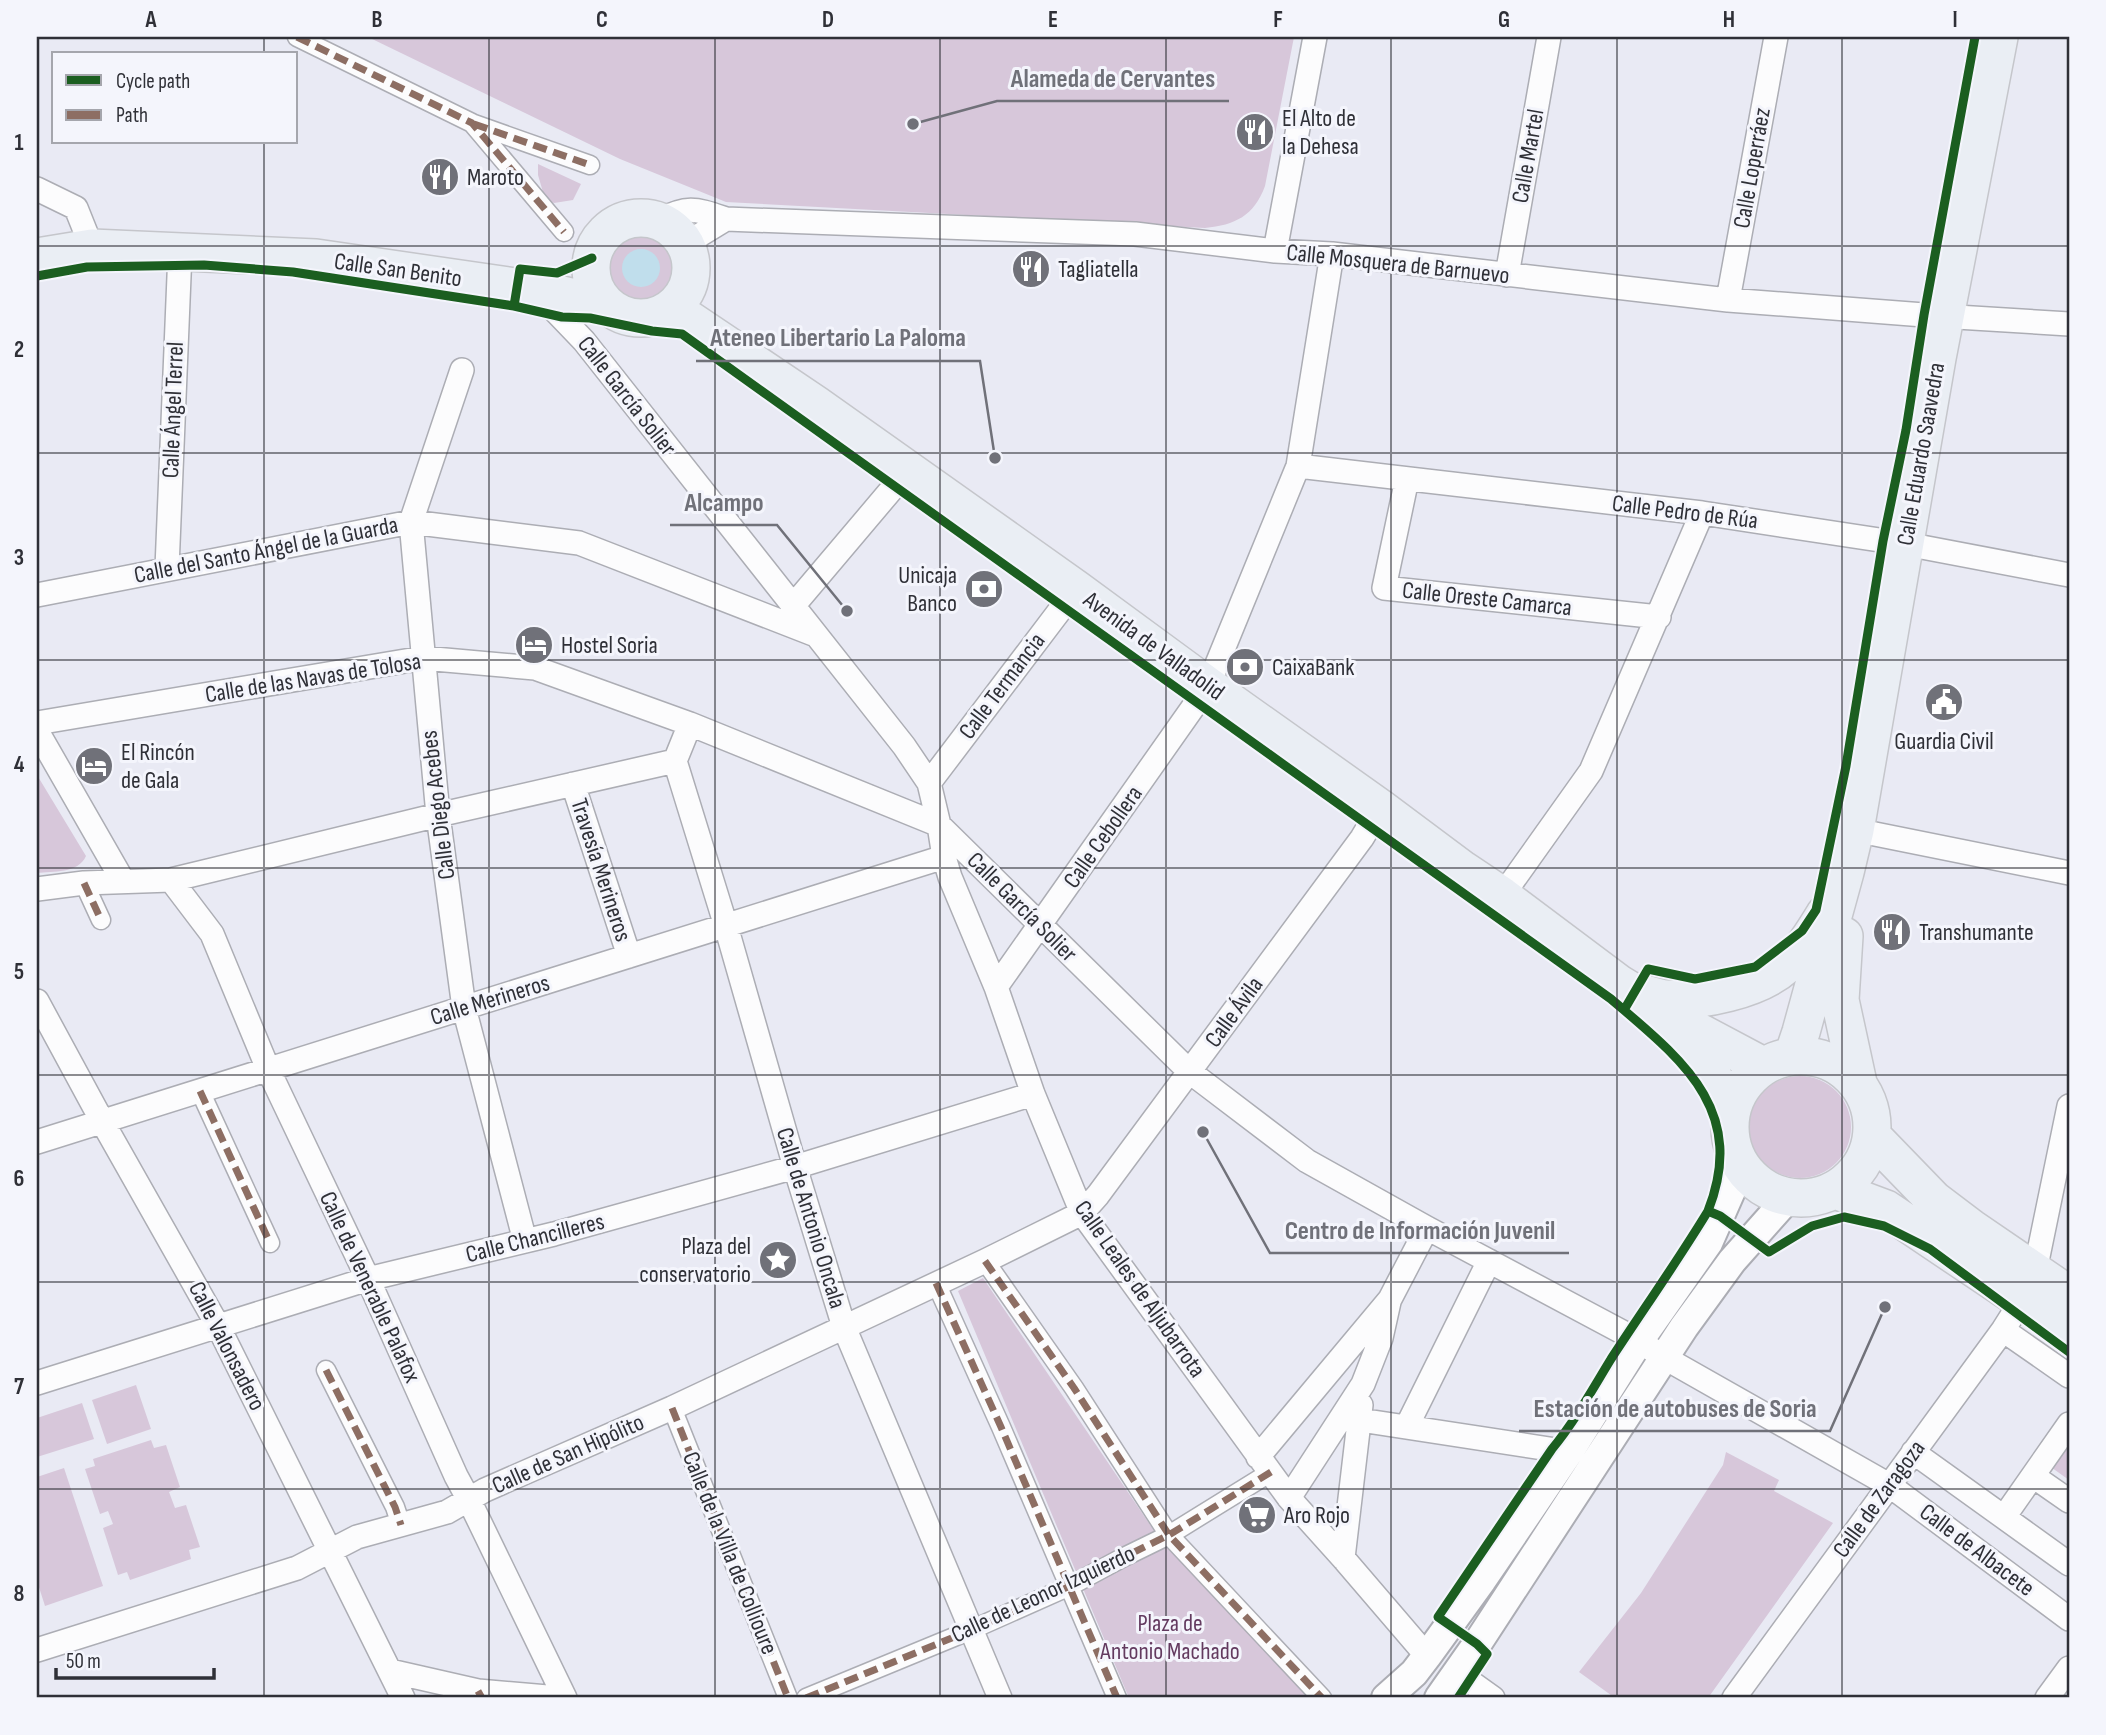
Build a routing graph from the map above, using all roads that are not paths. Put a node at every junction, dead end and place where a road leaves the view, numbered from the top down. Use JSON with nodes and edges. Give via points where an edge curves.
{"nodes":[{"id":1,"x":297,"y":37,"type":"edge"},
{"id":2,"x":1315,"y":37,"type":"edge"},
{"id":3,"x":1549,"y":37,"type":"edge"},
{"id":4,"x":1776,"y":37,"type":"edge"},
{"id":5,"x":1999,"y":37,"type":"edge"},
{"id":6,"x":472,"y":123,"type":"junction"},
{"id":7,"x":590,"y":165,"type":"dead end"},
{"id":8,"x":37,"y":189,"type":"edge"},
{"id":9,"x":726,"y":219,"type":"junction"},
{"id":10,"x":564,"y":232,"type":"dead end"},
{"id":11,"x":671,"y":232,"type":"junction"},
{"id":12,"x":92,"y":248,"type":"junction"},
{"id":13,"x":1275,"y":251,"type":"junction"},
{"id":14,"x":180,"y":252,"type":"junction"},
{"id":15,"x":1332,"y":254,"type":"junction"},
{"id":16,"x":37,"y":257,"type":"edge"},
{"id":17,"x":590,"y":265,"type":"junction"},
{"id":18,"x":1507,"y":275,"type":"junction"},
{"id":19,"x":542,"y":291,"type":"junction"},
{"id":20,"x":1728,"y":300,"type":"junction"},
{"id":21,"x":606,"y":305,"type":"junction"},
{"id":22,"x":672,"y":308,"type":"junction"},
{"id":23,"x":1946,"y":317,"type":"junction"},
{"id":24,"x":2069,"y":324,"type":"edge"},
{"id":25,"x":463,"y":370,"type":"dead end"},
{"id":26,"x":1298,"y":466,"type":"junction"},
{"id":27,"x":908,"y":470,"type":"junction"},
{"id":28,"x":1407,"y":479,"type":"junction"},
{"id":29,"x":1702,"y":513,"type":"junction"},
{"id":30,"x":411,"y":522,"type":"junction"},
{"id":31,"x":1906,"y":544,"type":"junction"},
{"id":32,"x":167,"y":568,"type":"junction"},
{"id":33,"x":2069,"y":575,"type":"edge"},
{"id":34,"x":1076,"y":589,"type":"junction"},
{"id":35,"x":37,"y":595,"type":"edge"},
{"id":36,"x":793,"y":606,"type":"junction"},
{"id":37,"x":1659,"y":617,"type":"junction"},
{"id":38,"x":815,"y":635,"type":"junction"},
{"id":39,"x":423,"y":658,"type":"junction"},
{"id":40,"x":1208,"y":686,"type":"junction"},
{"id":41,"x":37,"y":723,"type":"edge"},
{"id":42,"x":690,"y":724,"type":"junction"},
{"id":43,"x":37,"y":731,"type":"edge"},
{"id":44,"x":675,"y":761,"type":"junction"},
{"id":45,"x":929,"y":783,"type":"junction"},
{"id":46,"x":573,"y":784,"type":"junction"},
{"id":47,"x":1380,"y":808,"type":"junction"},
{"id":48,"x":438,"y":815,"type":"junction"},
{"id":49,"x":939,"y":825,"type":"junction"},
{"id":50,"x":1855,"y":830,"type":"junction"},
{"id":51,"x":944,"y":857,"type":"junction"},
{"id":52,"x":1845,"y":872,"type":"junction"},
{"id":53,"x":2069,"y":873,"type":"edge"},
{"id":54,"x":171,"y":880,"type":"junction"},
{"id":55,"x":123,"y":881,"type":"junction"},
{"id":56,"x":84,"y":883,"type":"junction"},
{"id":57,"x":37,"y":889,"type":"edge"},
{"id":58,"x":1502,"y":896,"type":"junction"},
{"id":59,"x":101,"y":920,"type":"dead end"},
{"id":60,"x":1040,"y":925,"type":"junction"},
{"id":61,"x":726,"y":926,"type":"junction"},
{"id":62,"x":629,"y":956,"type":"junction"},
{"id":63,"x":996,"y":987,"type":"junction"},
{"id":64,"x":1630,"y":990,"type":"junction"},
{"id":65,"x":37,"y":1000,"type":"edge"},
{"id":66,"x":464,"y":1008,"type":"junction"},
{"id":67,"x":1778,"y":1061,"type":"junction"},
{"id":68,"x":268,"y":1069,"type":"junction"},
{"id":69,"x":1190,"y":1072,"type":"junction"},
{"id":70,"x":1858,"y":1083,"type":"junction"},
{"id":71,"x":200,"y":1091,"type":"junction"},
{"id":72,"x":1033,"y":1094,"type":"junction"},
{"id":73,"x":1733,"y":1104,"type":"junction"},
{"id":74,"x":2069,"y":1105,"type":"edge"},
{"id":75,"x":102,"y":1121,"type":"junction"},
{"id":76,"x":1872,"y":1136,"type":"junction"},
{"id":77,"x":37,"y":1142,"type":"edge"},
{"id":78,"x":795,"y":1167,"type":"junction"},
{"id":79,"x":1741,"y":1168,"type":"junction"},
{"id":80,"x":1838,"y":1191,"type":"junction"},
{"id":81,"x":1788,"y":1198,"type":"junction"},
{"id":82,"x":1082,"y":1213,"type":"junction"},
{"id":83,"x":1427,"y":1228,"type":"junction"},
{"id":84,"x":1961,"y":1240,"type":"junction"},
{"id":85,"x":525,"y":1241,"type":"junction"},
{"id":86,"x":270,"y":1243,"type":"dead end"},
{"id":87,"x":985,"y":1261,"type":"junction"},
{"id":88,"x":1489,"y":1261,"type":"junction"},
{"id":89,"x":368,"y":1279,"type":"junction"},
{"id":90,"x":936,"y":1283,"type":"junction"},
{"id":91,"x":2029,"y":1285,"type":"junction"},
{"id":92,"x":2069,"y":1295,"type":"edge"},
{"id":93,"x":1390,"y":1299,"type":"junction"},
{"id":94,"x":218,"y":1325,"type":"junction"},
{"id":95,"x":844,"y":1327,"type":"junction"},
{"id":96,"x":2003,"y":1330,"type":"junction"},
{"id":97,"x":2069,"y":1332,"type":"edge"},
{"id":98,"x":1639,"y":1341,"type":"junction"},
{"id":99,"x":1665,"y":1358,"type":"junction"},
{"id":100,"x":326,"y":1370,"type":"dead end"},
{"id":101,"x":2069,"y":1376,"type":"edge"},
{"id":102,"x":37,"y":1383,"type":"edge"},
{"id":103,"x":1363,"y":1384,"type":"junction"},
{"id":104,"x":672,"y":1408,"type":"junction"},
{"id":105,"x":1360,"y":1420,"type":"junction"},
{"id":106,"x":2069,"y":1424,"type":"edge"},
{"id":107,"x":1407,"y":1426,"type":"junction"},
{"id":108,"x":1569,"y":1452,"type":"junction"},
{"id":109,"x":1913,"y":1452,"type":"junction"},
{"id":110,"x":1264,"y":1464,"type":"junction"},
{"id":111,"x":2033,"y":1476,"type":"junction"},
{"id":112,"x":1889,"y":1485,"type":"junction"},
{"id":113,"x":1289,"y":1498,"type":"junction"},
{"id":114,"x":469,"y":1500,"type":"junction"},
{"id":115,"x":2069,"y":1501,"type":"edge"},
{"id":116,"x":2004,"y":1517,"type":"junction"},
{"id":117,"x":401,"y":1525,"type":"junction"},
{"id":118,"x":1169,"y":1535,"type":"junction"},
{"id":119,"x":331,"y":1551,"type":"junction"},
{"id":120,"x":1343,"y":1558,"type":"junction"},
{"id":121,"x":2069,"y":1564,"type":"edge"},
{"id":122,"x":1070,"y":1586,"type":"junction"},
{"id":123,"x":2069,"y":1619,"type":"edge"},
{"id":124,"x":971,"y":1630,"type":"junction"},
{"id":125,"x":37,"y":1650,"type":"edge"},
{"id":126,"x":1427,"y":1656,"type":"junction"},
{"id":127,"x":2069,"y":1668,"type":"edge"},
{"id":128,"x":390,"y":1671,"type":"junction"},
{"id":129,"x":1458,"y":1673,"type":"junction"},
{"id":130,"x":480,"y":1695,"type":"edge"},
{"id":131,"x":403,"y":1698,"type":"edge"},
{"id":132,"x":559,"y":1698,"type":"edge"},
{"id":133,"x":565,"y":1698,"type":"edge"},
{"id":134,"x":788,"y":1698,"type":"edge"},
{"id":135,"x":806,"y":1698,"type":"edge"},
{"id":136,"x":1000,"y":1698,"type":"edge"},
{"id":137,"x":1117,"y":1698,"type":"edge"},
{"id":138,"x":1322,"y":1698,"type":"edge"},
{"id":139,"x":1386,"y":1698,"type":"edge"},
{"id":140,"x":1438,"y":1698,"type":"edge"},
{"id":141,"x":1493,"y":1698,"type":"edge"},
{"id":142,"x":1734,"y":1698,"type":"edge"},
{"id":143,"x":2048,"y":1698,"type":"edge"}],
"edges":[{"from":1,"to":6,"type":"street"},
{"from":2,"to":13,"type":"street"},
{"from":3,"to":18,"type":"street","name":"Calle Martel"},
{"from":4,"to":20,"type":"street","name":"Calle Loperráez"},
{"from":5,"to":23,"type":"main road","name":"Calle Eduardo Saavedra"},
{"from":6,"to":7,"type":"street"},
{"from":6,"to":10,"type":"street"},
{"from":8,"to":12,"type":"street","via":[[76,208]]},
{"from":9,"to":11,"type":"street"},
{"from":9,"to":11,"type":"street","name":"Calle Mosquera de Barnuevo","via":[[696,209],[675,212]]},
{"from":9,"to":13,"type":"street","name":"Calle Mosquera de Barnuevo","via":[[1135,234]]},
{"from":11,"to":17,"type":"main road","via":[[646,217],[622,221],[595,247]]},
{"from":11,"to":22,"type":"main road","via":[[691,261],[690,280]]},
{"from":12,"to":14,"type":"main road","name":"Calle San Benito"},
{"from":12,"to":16,"type":"main road","name":"Calle San Benito"},
{"from":13,"to":15,"type":"street","name":"Calle Mosquera de Barnuevo"},
{"from":14,"to":19,"type":"main road","name":"Calle San Benito","via":[[316,258]]},
{"from":14,"to":32,"type":"street","name":"Calle Ángel Terrel"},
{"from":15,"to":18,"type":"street","name":"Calle Mosquera de Barnuevo"},
{"from":15,"to":26,"type":"street","name":"Calle Cebollera"},
{"from":17,"to":19,"type":"main road"},
{"from":17,"to":21,"type":"main road","via":[[593,287]]},
{"from":18,"to":20,"type":"street","name":"Calle Mosquera de Barnuevo"},
{"from":19,"to":21,"type":"main road","name":"Calle San Benito"},
{"from":19,"to":36,"type":"street","name":"Calle García Solier"},
{"from":20,"to":23,"type":"street","name":"Calle Mosquera de Barnuevo"},
{"from":21,"to":22,"type":"main road","via":[[623,315],[646,318]]},
{"from":22,"to":27,"type":"main road","name":"Avenida de Valladolid"},
{"from":23,"to":24,"type":"street","name":"Calle Mosquera de Barnuevo"},
{"from":23,"to":31,"type":"main road","name":"Calle Eduardo Saavedra"},
{"from":25,"to":30,"type":"street","name":"Calle Diego Acebes"},
{"from":26,"to":28,"type":"street","name":"Calle Pedro de Rúa"},
{"from":26,"to":40,"type":"street","name":"Calle Cebollera"},
{"from":27,"to":34,"type":"main road","name":"Avenida de Valladolid"},
{"from":27,"to":36,"type":"street"},
{"from":28,"to":29,"type":"street","name":"Calle Pedro de Rúa"},
{"from":28,"to":37,"type":"street","name":"Calle Oreste Camarca","via":[[1384,588]]},
{"from":29,"to":31,"type":"street","name":"Calle Pedro de Rúa"},
{"from":29,"to":37,"type":"street"},
{"from":30,"to":32,"type":"street","name":"Calle del Santo Ángel de la Guarda"},
{"from":30,"to":38,"type":"street","name":"Calle del Santo Ángel de la Guarda","via":[[579,543]]},
{"from":30,"to":39,"type":"street","name":"Calle Diego Acebes"},
{"from":31,"to":33,"type":"street","name":"Calle Pedro de Rúa"},
{"from":31,"to":50,"type":"main road","name":"Calle Eduardo Saavedra"},
{"from":32,"to":35,"type":"street","name":"Calle del Santo Ángel de la Guarda"},
{"from":34,"to":40,"type":"main road","name":"Avenida de Valladolid"},
{"from":34,"to":45,"type":"street","name":"Calle Termancia"},
{"from":36,"to":38,"type":"street","name":"Calle García Solier"},
{"from":37,"to":58,"type":"street","via":[[1591,771]]},
{"from":38,"to":45,"type":"street","name":"Calle García Solier"},
{"from":39,"to":41,"type":"street","name":"Calle de las Navas de Tolosa"},
{"from":39,"to":42,"type":"street","name":"Calle de las Navas de Tolosa","via":[[535,668]]},
{"from":39,"to":48,"type":"street","name":"Calle Diego Acebes"},
{"from":40,"to":47,"type":"main road","name":"Avenida de Valladolid"},
{"from":40,"to":60,"type":"street","name":"Calle Cebollera"},
{"from":42,"to":44,"type":"street"},
{"from":42,"to":49,"type":"street","name":"Calle de las Navas de Tolosa"},
{"from":43,"to":55,"type":"street"},
{"from":44,"to":46,"type":"street"},
{"from":44,"to":61,"type":"street","name":"Calle de Antonio Oncala"},
{"from":45,"to":49,"type":"street","name":"Calle García Solier"},
{"from":46,"to":48,"type":"street"},
{"from":46,"to":62,"type":"street","name":"Travesía Merineros"},
{"from":47,"to":58,"type":"main road","name":"Avenida de Valladolid"},
{"from":47,"to":69,"type":"street","name":"Calle Ávila"},
{"from":48,"to":54,"type":"street"},
{"from":48,"to":66,"type":"street","name":"Calle Diego Acebes"},
{"from":49,"to":51,"type":"street","name":"Calle Leales de Aljubarrota"},
{"from":49,"to":60,"type":"street","name":"Calle García Solier"},
{"from":50,"to":52,"type":"main road","name":"Calle Eduardo Saavedra"},
{"from":50,"to":53,"type":"street"},
{"from":51,"to":61,"type":"street","name":"Calle Merineros"},
{"from":51,"to":63,"type":"street","name":"Calle Leales de Aljubarrota"},
{"from":52,"to":64,"type":"main road","via":[[1809,939],[1785,967],[1752,986],[1713,997],[1665,999]]},
{"from":52,"to":67,"type":"main road","via":[[1801,1032]]},
{"from":52,"to":70,"type":"main road","via":[[1840,1000]]},
{"from":54,"to":55,"type":"street"},
{"from":54,"to":68,"type":"street","name":"Calle de Venerable Palafox","via":[[212,934]]},
{"from":55,"to":56,"type":"street"},
{"from":56,"to":57,"type":"street"},
{"from":56,"to":59,"type":"street"},
{"from":58,"to":64,"type":"main road","name":"Avenida de Valladolid"},
{"from":60,"to":63,"type":"street","name":"Calle Cebollera"},
{"from":60,"to":69,"type":"street","name":"Calle García Solier"},
{"from":61,"to":62,"type":"street","name":"Calle Merineros"},
{"from":61,"to":78,"type":"street","name":"Calle de Antonio Oncala"},
{"from":62,"to":66,"type":"street","name":"Calle Merineros"},
{"from":63,"to":72,"type":"street","name":"Calle Leales de Aljubarrota"},
{"from":64,"to":67,"type":"main road","via":[[1699,1032]]},
{"from":64,"to":73,"type":"main road","via":[[1687,1046]]},
{"from":65,"to":75,"type":"street","name":"Calle Valonsadero"},
{"from":66,"to":68,"type":"street","name":"Calle Merineros"},
{"from":66,"to":85,"type":"street","name":"Calle Diego Acebes"},
{"from":67,"to":70,"type":"main road","via":[[1811,1056],[1829,1061]]},
{"from":67,"to":73,"type":"main road","via":[[1745,1083]]},
{"from":68,"to":71,"type":"street","name":"Calle Merineros"},
{"from":68,"to":89,"type":"street","name":"Calle de Venerable Palafox"},
{"from":69,"to":82,"type":"street","name":"Calle Ávila"},
{"from":69,"to":83,"type":"street","name":"Calle García Solier","via":[[1307,1161]]},
{"from":70,"to":76,"type":"main road","via":[[1870,1108]]},
{"from":71,"to":75,"type":"street","name":"Calle Merineros"},
{"from":71,"to":86,"type":"street"},
{"from":72,"to":78,"type":"street","name":"Calle Chancilleres"},
{"from":72,"to":82,"type":"street","name":"Calle Leales de Aljubarrota"},
{"from":73,"to":79,"type":"main road","via":[[1730,1137]]},
{"from":74,"to":91,"type":"street"},
{"from":75,"to":77,"type":"street","name":"Calle Merineros"},
{"from":75,"to":94,"type":"street","name":"Calle Valonsadero"},
{"from":76,"to":80,"type":"main road","via":[[1864,1162]]},
{"from":76,"to":84,"type":"main road","via":[[1934,1200]]},
{"from":78,"to":85,"type":"street","name":"Calle Chancilleres"},
{"from":78,"to":95,"type":"street","name":"Calle de Antonio Oncala"},
{"from":79,"to":81,"type":"main road","via":[[1762,1188]]},
{"from":79,"to":98,"type":"street","via":[[1708,1243]]},
{"from":80,"to":81,"type":"main road"},
{"from":80,"to":84,"type":"main road"},
{"from":81,"to":99,"type":"street","via":[[1732,1261]]},
{"from":82,"to":87,"type":"street","name":"Calle de San Hipólito"},
{"from":82,"to":110,"type":"street","name":"Calle Leales de Aljubarrota"},
{"from":83,"to":88,"type":"street","name":"Calle García Solier"},
{"from":83,"to":93,"type":"street"},
{"from":84,"to":91,"type":"main road"},
{"from":85,"to":89,"type":"street","name":"Calle Chancilleres"},
{"from":87,"to":90,"type":"street","name":"Calle de San Hipólito"},
{"from":87,"to":118,"type":"street"},
{"from":88,"to":98,"type":"street","name":"Calle García Solier"},
{"from":88,"to":107,"type":"street"},
{"from":89,"to":94,"type":"street","name":"Calle Chancilleres"},
{"from":89,"to":114,"type":"street","name":"Calle de Venerable Palafox"},
{"from":90,"to":95,"type":"street","name":"Calle de San Hipólito"},
{"from":90,"to":122,"type":"street"},
{"from":91,"to":92,"type":"main road"},
{"from":91,"to":96,"type":"street","name":"Calle de Zaragoza"},
{"from":91,"to":97,"type":"main road"},
{"from":93,"to":103,"type":"street"},
{"from":93,"to":110,"type":"street"},
{"from":94,"to":102,"type":"street","name":"Calle Chancilleres"},
{"from":94,"to":119,"type":"street","name":"Calle Valonsadero"},
{"from":95,"to":104,"type":"street","name":"Calle de San Hipólito"},
{"from":95,"to":124,"type":"street","name":"Calle de Antonio Oncala"},
{"from":96,"to":101,"type":"street"},
{"from":96,"to":109,"type":"street","name":"Calle de Zaragoza"},
{"from":98,"to":99,"type":"street","name":"Calle García Solier"},
{"from":98,"to":108,"type":"street"},
{"from":99,"to":112,"type":"street","name":"Calle de Albacete"},
{"from":99,"to":129,"type":"street"},
{"from":100,"to":117,"type":"street"},
{"from":103,"to":105,"type":"street"},
{"from":103,"to":113,"type":"street"},
{"from":104,"to":114,"type":"street","name":"Calle de San Hipólito"},
{"from":104,"to":134,"type":"street","name":"Calle de la Villa de Collioure"},
{"from":105,"to":107,"type":"street"},
{"from":105,"to":120,"type":"street"},
{"from":106,"to":111,"type":"street"},
{"from":107,"to":108,"type":"street"},
{"from":108,"to":126,"type":"street"},
{"from":109,"to":112,"type":"street","name":"Calle de Zaragoza"},
{"from":109,"to":116,"type":"street","name":"Calle de Albacete"},
{"from":110,"to":113,"type":"street","name":"Calle Leales de Aljubarrota"},
{"from":110,"to":118,"type":"street","name":"Calle de Leonor Izquierdo"},
{"from":111,"to":115,"type":"street"},
{"from":111,"to":116,"type":"street"},
{"from":112,"to":123,"type":"street","name":"Calle de Albacete"},
{"from":112,"to":142,"type":"street","name":"Calle de Zaragoza"},
{"from":113,"to":120,"type":"street","name":"Calle Leales de Aljubarrota"},
{"from":114,"to":117,"type":"street","name":"Calle de San Hipólito","via":[[447,1512]]},
{"from":114,"to":133,"type":"street","name":"Calle de Venerable Palafox"},
{"from":116,"to":121,"type":"street","name":"Calle de Albacete"},
{"from":117,"to":119,"type":"street","name":"Calle de San Hipólito","via":[[357,1537]]},
{"from":118,"to":122,"type":"street","name":"Calle de Leonor Izquierdo"},
{"from":118,"to":138,"type":"street"},
{"from":119,"to":125,"type":"street","name":"Calle de San Hipólito","via":[[297,1568]]},
{"from":119,"to":128,"type":"street","name":"Calle Valonsadero"},
{"from":120,"to":126,"type":"street","name":"Calle Leales de Aljubarrota"},
{"from":122,"to":124,"type":"street","name":"Calle de Leonor Izquierdo"},
{"from":122,"to":137,"type":"street"},
{"from":124,"to":135,"type":"street","name":"Calle de Leonor Izquierdo"},
{"from":124,"to":136,"type":"street","name":"Calle de Antonio Oncala"},
{"from":126,"to":139,"type":"street"},
{"from":127,"to":143,"type":"street"},
{"from":128,"to":130,"type":"street"},
{"from":128,"to":131,"type":"street","name":"Calle Valonsadero"},
{"from":129,"to":140,"type":"street"},
{"from":129,"to":141,"type":"street"},
{"from":130,"to":132,"type":"street"}]}
